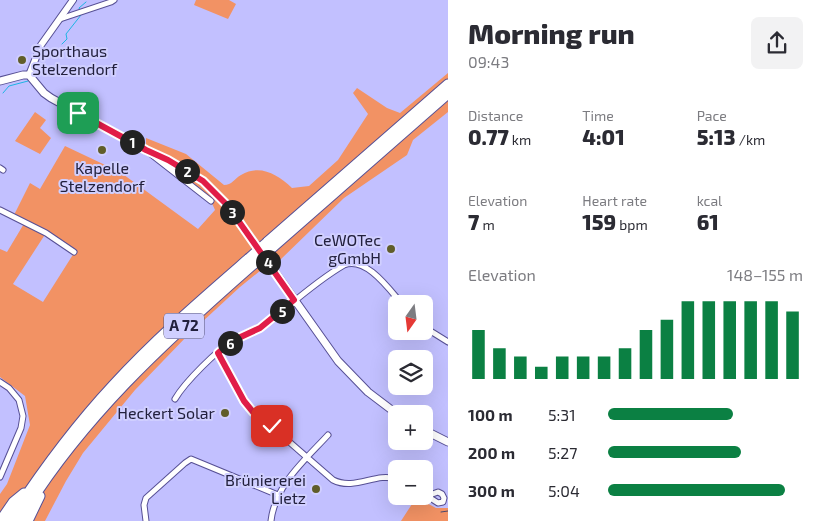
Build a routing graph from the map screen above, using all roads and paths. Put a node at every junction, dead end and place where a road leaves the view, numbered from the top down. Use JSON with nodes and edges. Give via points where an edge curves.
{"nodes":[{"id":1,"x":73,"y":0,"type":"edge"},
{"id":2,"x":114,"y":0,"type":"edge"},
{"id":3,"x":60,"y":19,"type":"junction"},
{"id":4,"x":29,"y":75,"type":"junction"},
{"id":5,"x":0,"y":81,"type":"edge"},
{"id":6,"x":448,"y":84,"type":"edge"},
{"id":7,"x":448,"y":94,"type":"edge"},
{"id":8,"x":404,"y":127,"type":"junction"},
{"id":9,"x":146,"y":150,"type":"junction"},
{"id":10,"x":211,"y":201,"type":"dead end"},
{"id":11,"x":0,"y":210,"type":"edge"},
{"id":12,"x":74,"y":252,"type":"dead end"},
{"id":13,"x":252,"y":261,"type":"junction"},
{"id":14,"x":393,"y":295,"type":"edge"},
{"id":15,"x":294,"y":300,"type":"junction"},
{"id":16,"x":433,"y":333,"type":"edge"},
{"id":17,"x":448,"y":342,"type":"edge"},
{"id":18,"x":218,"y":353,"type":"junction"},
{"id":19,"x":0,"y":382,"type":"edge"},
{"id":20,"x":175,"y":399,"type":"dead end"},
{"id":21,"x":388,"y":407,"type":"edge"},
{"id":22,"x":433,"y":434,"type":"edge"},
{"id":23,"x":328,"y":435,"type":"dead end"},
{"id":24,"x":448,"y":442,"type":"edge"},
{"id":25,"x":62,"y":457,"type":"junction"},
{"id":26,"x":307,"y":457,"type":"junction"},
{"id":27,"x":0,"y":477,"type":"edge"},
{"id":28,"x":388,"y":478,"type":"edge"},
{"id":29,"x":32,"y":486,"type":"junction"},
{"id":30,"x":278,"y":495,"type":"junction"},
{"id":31,"x":0,"y":521,"type":"edge"},
{"id":32,"x":10,"y":521,"type":"edge"},
{"id":33,"x":18,"y":521,"type":"edge"},
{"id":34,"x":28,"y":521,"type":"edge"},
{"id":35,"x":146,"y":521,"type":"edge"},
{"id":36,"x":271,"y":521,"type":"edge"}],
"edges":[{"from":1,"to":3,"type":"street"},
{"from":2,"to":3,"type":"street"},
{"from":3,"to":4,"type":"street","via":[[41,45]]},
{"from":4,"to":5,"type":"main road"},
{"from":4,"to":9,"type":"main road","via":[[51,98]]},
{"from":6,"to":8,"type":"highway","number":"A 72"},
{"from":7,"to":8,"type":"highway","number":"A 72"},
{"from":8,"to":13,"type":"highway","number":"A 72","bridge":true},
{"from":9,"to":10,"type":"street"},
{"from":9,"to":15,"type":"main road","via":[[203,181],[228,206]]},
{"from":11,"to":12,"type":"street","via":[[46,233]]},
{"from":13,"to":25,"type":"highway","number":"A 72","via":[[149,358]]},
{"from":13,"to":29,"type":"highway","number":"A 72","via":[[171,328],[113,384]]},
{"from":14,"to":15,"type":"street","via":[[366,267],[354,263],[341,267]]},
{"from":15,"to":18,"type":"street","via":[[260,328],[232,341]]},
{"from":15,"to":21,"type":"main road","via":[[352,377]]},
{"from":16,"to":17,"type":"street"},
{"from":18,"to":20,"type":"street"},
{"from":18,"to":26,"type":"street","via":[[248,406]]},
{"from":19,"to":27,"type":"street","via":[[19,400],[23,416]]},
{"from":22,"to":24,"type":"main road"},
{"from":23,"to":26,"type":"street"},
{"from":25,"to":33,"type":"highway","number":"A 72"},
{"from":25,"to":34,"type":"highway","via":[[59,468]]},
{"from":26,"to":28,"type":"street","via":[[333,480],[343,484]]},
{"from":26,"to":30,"type":"street"},
{"from":29,"to":31,"type":"highway","via":[[13,502]]},
{"from":29,"to":32,"type":"highway","number":"A 72"},
{"from":30,"to":35,"type":"street","via":[[191,459],[146,498]]},
{"from":30,"to":36,"type":"street"}]}
